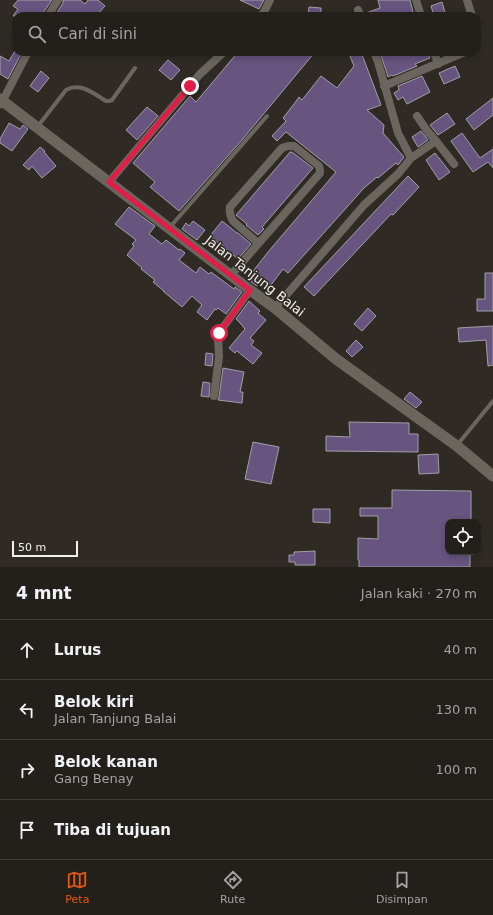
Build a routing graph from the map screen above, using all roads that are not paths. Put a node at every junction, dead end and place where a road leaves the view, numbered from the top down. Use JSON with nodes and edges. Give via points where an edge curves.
{"nodes":[{"id":1,"x":58,"y":0,"type":"edge"},
{"id":2,"x":270,"y":0,"type":"edge"},
{"id":3,"x":416,"y":0,"type":"edge"},
{"id":4,"x":467,"y":0,"type":"edge"},
{"id":5,"x":50,"y":12,"type":"edge"},
{"id":6,"x":264,"y":12,"type":"edge"},
{"id":7,"x":420,"y":12,"type":"edge"},
{"id":8,"x":471,"y":12,"type":"edge"},
{"id":9,"x":26,"y":56,"type":"edge"},
{"id":10,"x":220,"y":56,"type":"edge"},
{"id":11,"x":375,"y":56,"type":"edge"},
{"id":12,"x":435,"y":56,"type":"edge"},
{"id":13,"x":456,"y":56,"type":"edge"},
{"id":14,"x":438,"y":64,"type":"junction"},
{"id":15,"x":135,"y":68,"type":"dead end"},
{"id":16,"x":384,"y":86,"type":"junction"},
{"id":17,"x":1,"y":102,"type":"edge"},
{"id":18,"x":267,"y":116,"type":"dead end"},
{"id":19,"x":417,"y":116,"type":"dead end"},
{"id":20,"x":38,"y":127,"type":"junction"},
{"id":21,"x":436,"y":141,"type":"junction"},
{"id":22,"x":411,"y":158,"type":"junction"},
{"id":23,"x":454,"y":164,"type":"dead end"},
{"id":24,"x":109,"y":182,"type":"junction"},
{"id":25,"x":170,"y":228,"type":"junction"},
{"id":26,"x":258,"y":243,"type":"junction"},
{"id":27,"x":231,"y":275,"type":"junction"},
{"id":28,"x":250,"y":290,"type":"junction"},
{"id":29,"x":275,"y":308,"type":"junction"},
{"id":30,"x":214,"y":396,"type":"dead end"},
{"id":31,"x":493,"y":401,"type":"edge"},
{"id":32,"x":457,"y":446,"type":"junction"},
{"id":33,"x":493,"y":476,"type":"edge"}],
"edges":[{"from":1,"to":5,"type":"street"},
{"from":2,"to":6,"type":"street"},
{"from":3,"to":7,"type":"street"},
{"from":4,"to":8,"type":"street"},
{"from":9,"to":17,"type":"street"},
{"from":10,"to":24,"type":"street","via":[[200,74]]},
{"from":11,"to":16,"type":"street"},
{"from":12,"to":14,"type":"street"},
{"from":13,"to":14,"type":"street"},
{"from":14,"to":16,"type":"street"},
{"from":15,"to":20,"type":"lane","via":[[109,101],[83,88],[66,90]]},
{"from":16,"to":22,"type":"street","via":[[398,132]]},
{"from":17,"to":20,"type":"street","name":"Jalan Tanjung Balai"},
{"from":18,"to":25,"type":"lane"},
{"from":19,"to":21,"type":"street"},
{"from":20,"to":24,"type":"street","name":"Jalan Tanjung Balai"},
{"from":21,"to":22,"type":"street"},
{"from":21,"to":23,"type":"street"},
{"from":22,"to":29,"type":"street","via":[[398,174],[364,205]]},
{"from":24,"to":25,"type":"street","name":"Jalan Tanjung Balai"},
{"from":25,"to":27,"type":"street","name":"Jalan Tanjung Balai"},
{"from":26,"to":26,"type":"street","via":[[320,173],[319,166],[294,146],[282,148],[230,207],[229,213],[233,221]]},
{"from":26,"to":27,"type":"street"},
{"from":27,"to":28,"type":"street","name":"Jalan Tanjung Balai"},
{"from":28,"to":29,"type":"street","name":"Jalan Tanjung Balai"},
{"from":28,"to":30,"type":"street","via":[[218,335],[219,357]]},
{"from":29,"to":32,"type":"street","name":"Jalan Tanjung Balai","via":[[336,359]]},
{"from":31,"to":32,"type":"lane"},
{"from":32,"to":33,"type":"street","name":"Jalan Tanjung Balai"}]}
